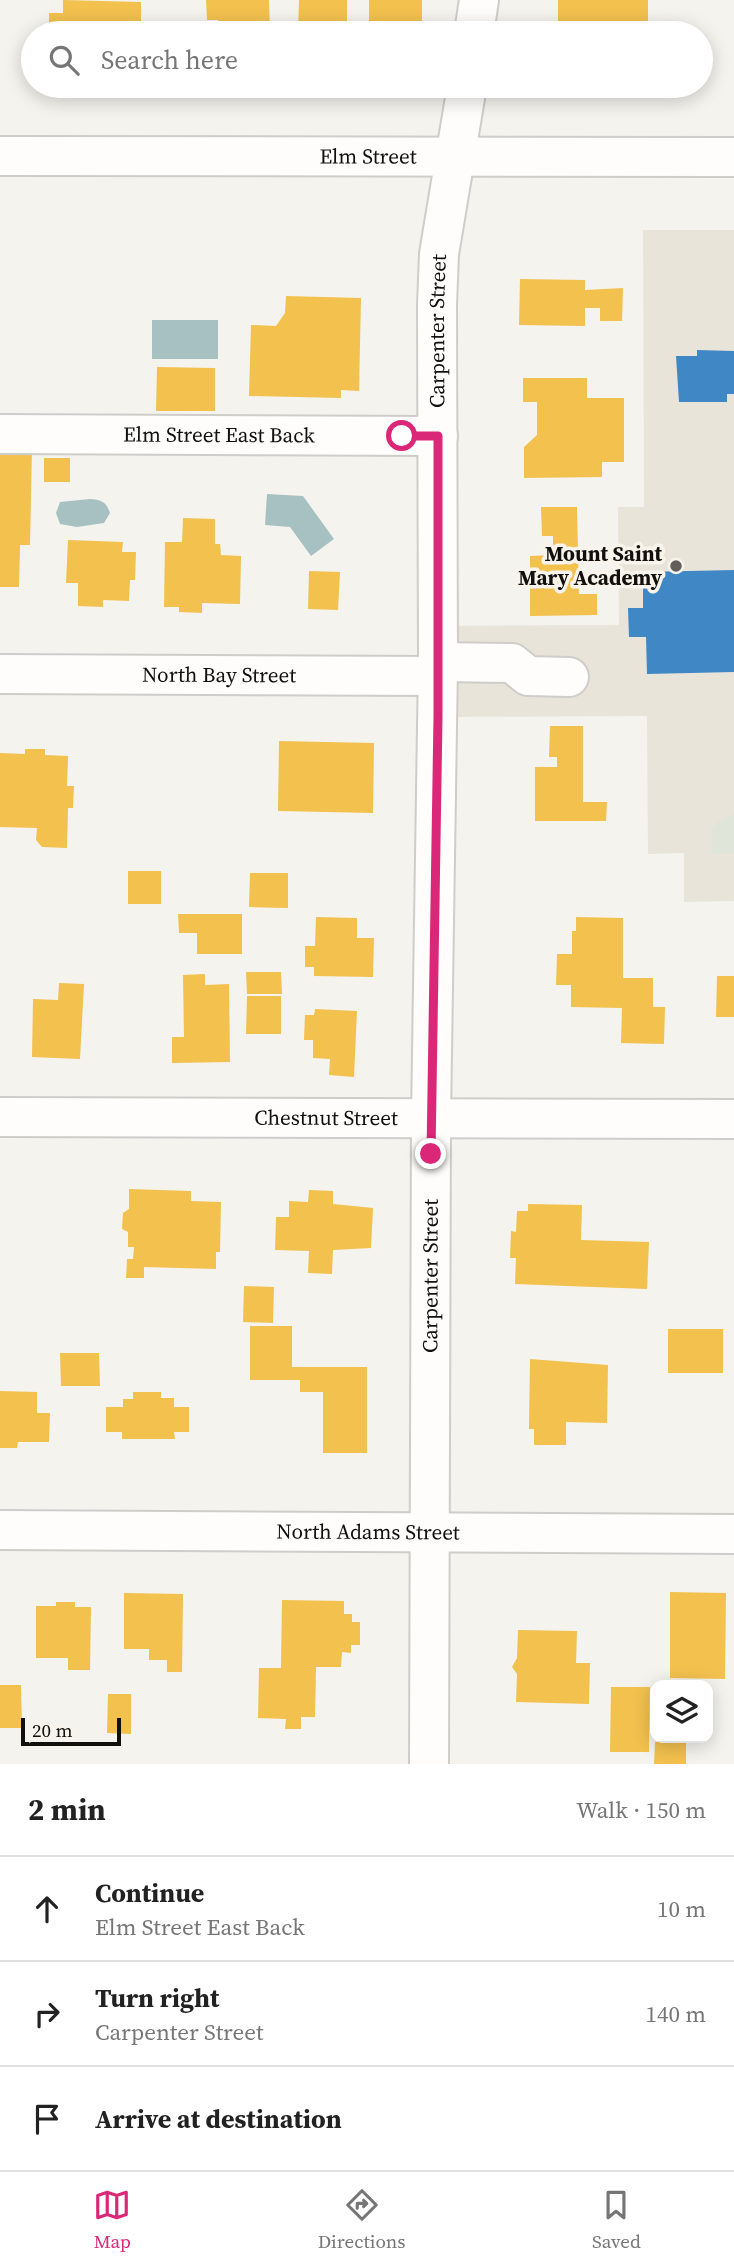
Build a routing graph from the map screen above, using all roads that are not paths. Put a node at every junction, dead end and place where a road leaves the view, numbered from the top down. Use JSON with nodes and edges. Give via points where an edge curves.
{"nodes":[{"id":1,"x":479,"y":0,"type":"edge"},
{"id":2,"x":476,"y":21,"type":"edge"},
{"id":3,"x":465,"y":98,"type":"edge"},
{"id":4,"x":0,"y":156,"type":"edge"},
{"id":5,"x":734,"y":157,"type":"edge"},
{"id":6,"x":457,"y":158,"type":"junction"},
{"id":7,"x":0,"y":434,"type":"edge"},
{"id":8,"x":438,"y":436,"type":"junction"},
{"id":9,"x":438,"y":669,"type":"junction"},
{"id":10,"x":0,"y":674,"type":"edge"},
{"id":11,"x":569,"y":677,"type":"dead end"},
{"id":12,"x":0,"y":1117,"type":"edge"},
{"id":13,"x":431,"y":1118,"type":"junction"},
{"id":14,"x":734,"y":1119,"type":"edge"},
{"id":15,"x":0,"y":1531,"type":"edge"},
{"id":16,"x":432,"y":1533,"type":"junction"},
{"id":17,"x":734,"y":1534,"type":"edge"},
{"id":18,"x":429,"y":1764,"type":"edge"}],
"edges":[{"from":1,"to":2,"type":"street"},
{"from":3,"to":6,"type":"street","name":"Carpenter Street"},
{"from":4,"to":6,"type":"street","name":"Elm Street"},
{"from":5,"to":6,"type":"street","name":"Elm Street"},
{"from":6,"to":8,"type":"street","name":"Carpenter Street","via":[[439,254]]},
{"from":7,"to":8,"type":"street","name":"Elm Street East Back"},
{"from":8,"to":9,"type":"street","name":"Carpenter Street"},
{"from":9,"to":10,"type":"street","name":"North Bay Street"},
{"from":9,"to":11,"type":"street","name":"North Bay Street","via":[[513,663],[528,676]]},
{"from":9,"to":13,"type":"street","name":"Carpenter Street"},
{"from":12,"to":13,"type":"street","name":"Chestnut Street"},
{"from":13,"to":14,"type":"street","name":"Chestnut Street"},
{"from":13,"to":16,"type":"street","name":"Carpenter Street"},
{"from":15,"to":16,"type":"street","name":"North Adams Street"},
{"from":16,"to":17,"type":"street","name":"North Adams Street"},
{"from":16,"to":18,"type":"street","name":"Carpenter Street"}]}
